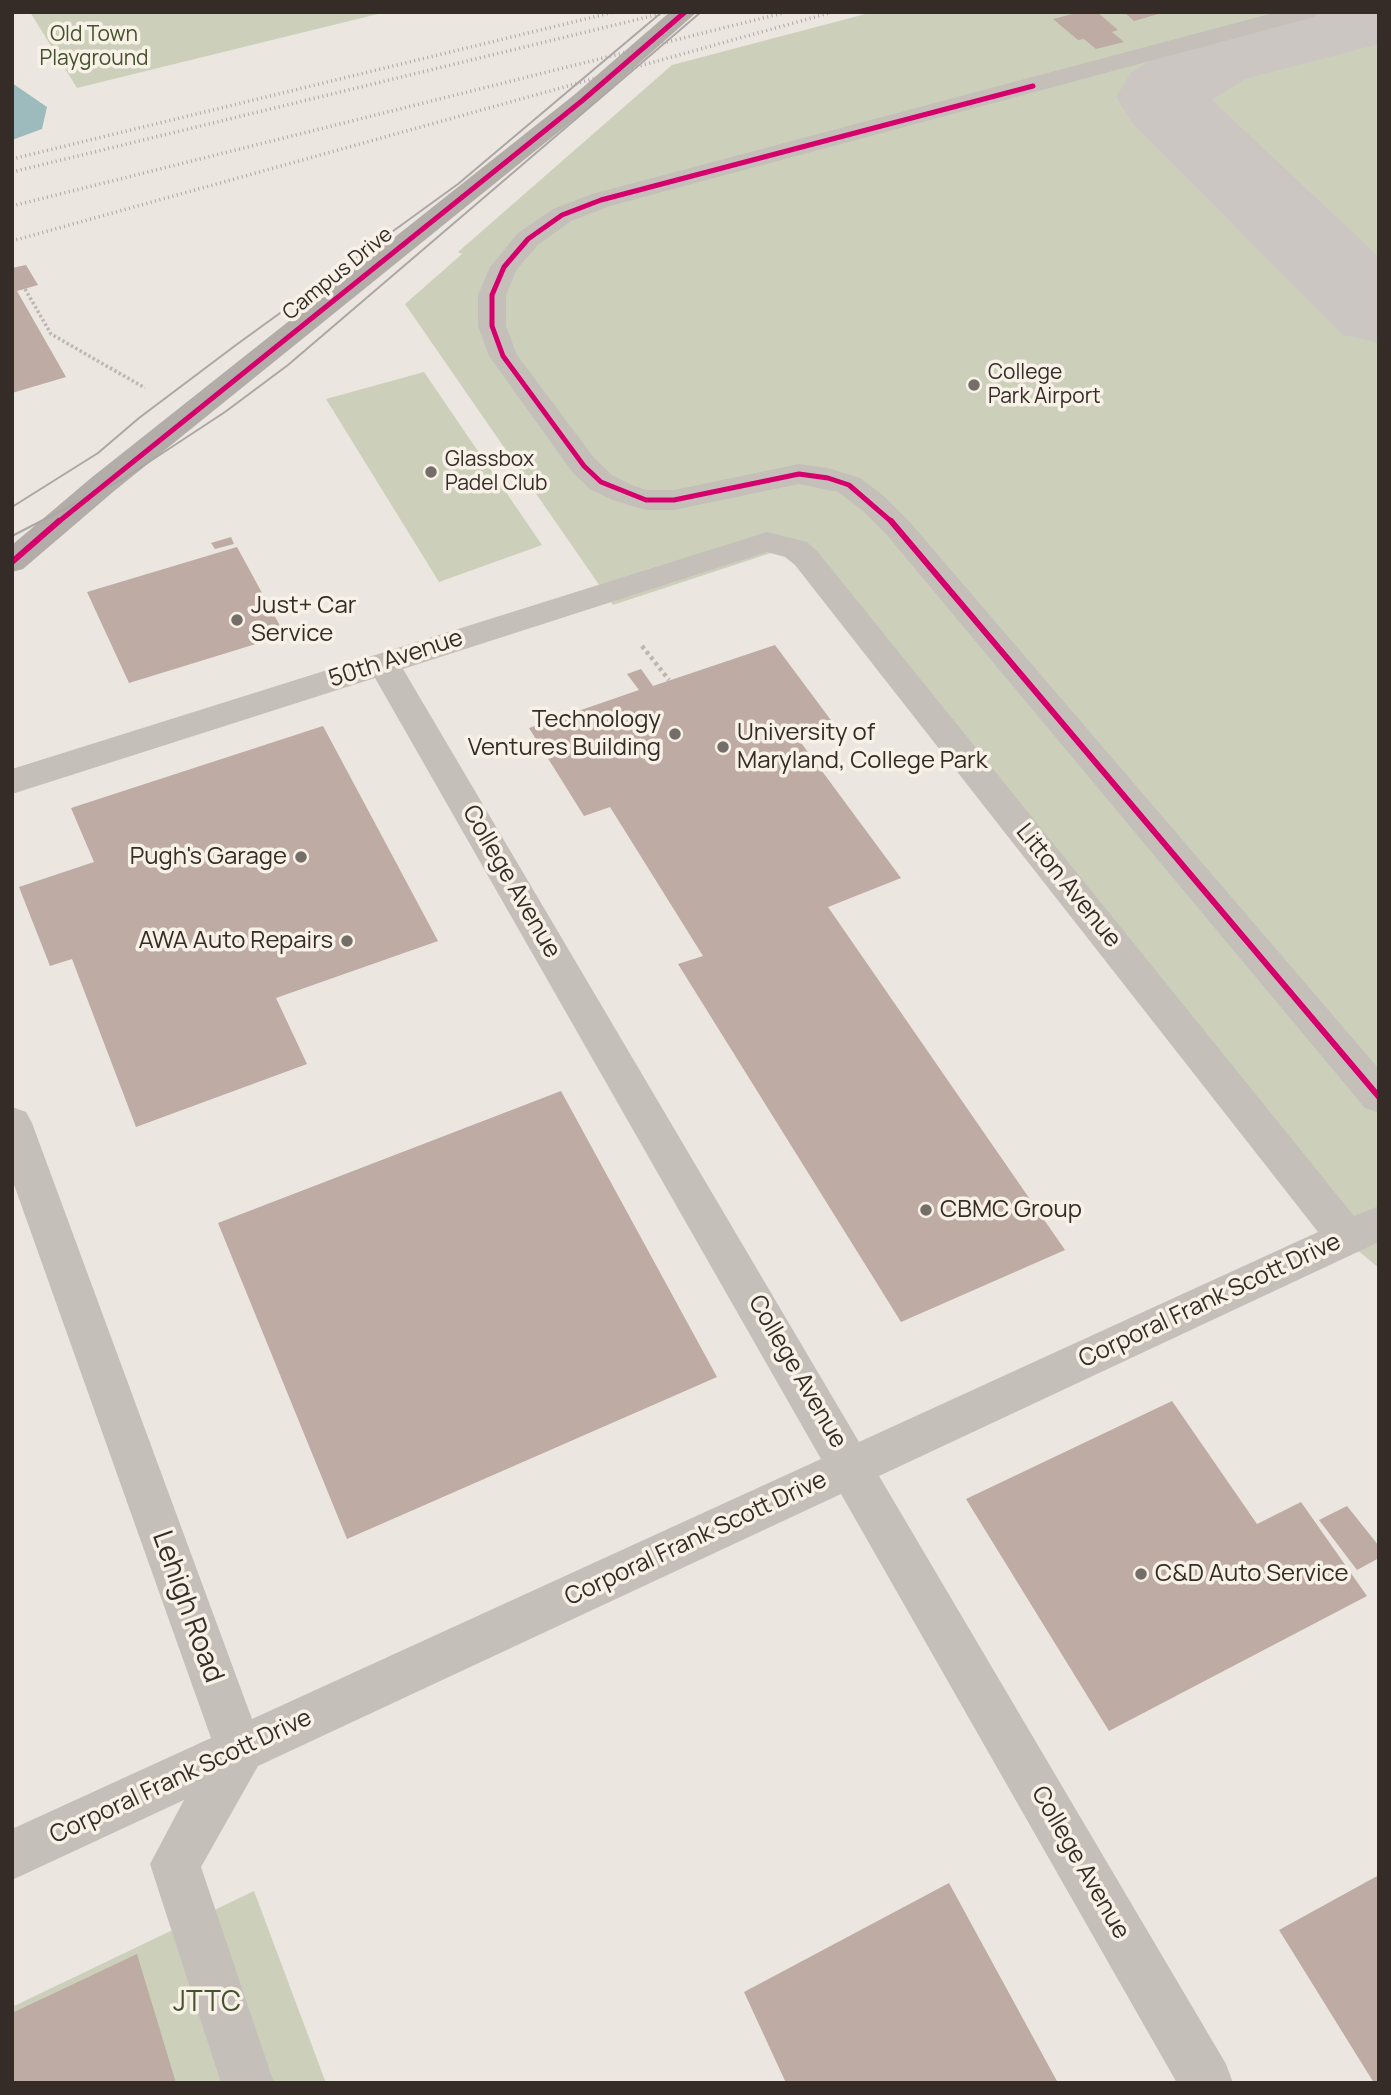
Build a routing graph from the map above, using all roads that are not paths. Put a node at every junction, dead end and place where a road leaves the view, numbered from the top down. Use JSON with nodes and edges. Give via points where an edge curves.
{"nodes":[{"id":1,"x":685,"y":12,"type":"edge"},
{"id":2,"x":1306,"y":12,"type":"edge"},
{"id":3,"x":782,"y":544,"type":"joint"},
{"id":4,"x":12,"y":562,"type":"edge"},
{"id":5,"x":383,"y":664,"type":"junction"},
{"id":6,"x":12,"y":782,"type":"edge"},
{"id":7,"x":1379,"y":1097,"type":"edge"},
{"id":8,"x":12,"y":1123,"type":"edge"},
{"id":9,"x":1363,"y":1230,"type":"edge"},
{"id":10,"x":852,"y":1467,"type":"junction"},
{"id":11,"x":240,"y":1751,"type":"junction"},
{"id":12,"x":12,"y":1855,"type":"edge"},
{"id":13,"x":248,"y":2083,"type":"edge"},
{"id":14,"x":1207,"y":2083,"type":"edge"}],
"edges":[{"from":1,"to":4,"type":"main road","name":"Campus Drive","via":[[583,100]]},
{"from":2,"to":7,"type":"street","via":[[601,200],[562,215],[528,239],[503,267],[492,295],[492,326],[503,356],[584,466],[623,493],[646,500],[674,500],[799,474],[849,485],[873,503]]},
{"from":3,"to":5,"type":"street","name":"50th Avenue","via":[[753,545]]},
{"from":3,"to":9,"type":"street","name":"Litton Avenue","via":[[806,558]]},
{"from":5,"to":6,"type":"street","name":"50th Avenue"},
{"from":5,"to":10,"type":"street","name":"College Avenue"},
{"from":8,"to":11,"type":"street","name":"Lehigh Road"},
{"from":9,"to":10,"type":"street","name":"Corporal Frank Scott Drive"},
{"from":10,"to":11,"type":"street","name":"Corporal Frank Scott Drive"},
{"from":10,"to":14,"type":"street","name":"College Avenue"},
{"from":11,"to":12,"type":"street","name":"Corporal Frank Scott Drive"},
{"from":11,"to":13,"type":"street","via":[[175,1864]]}]}
